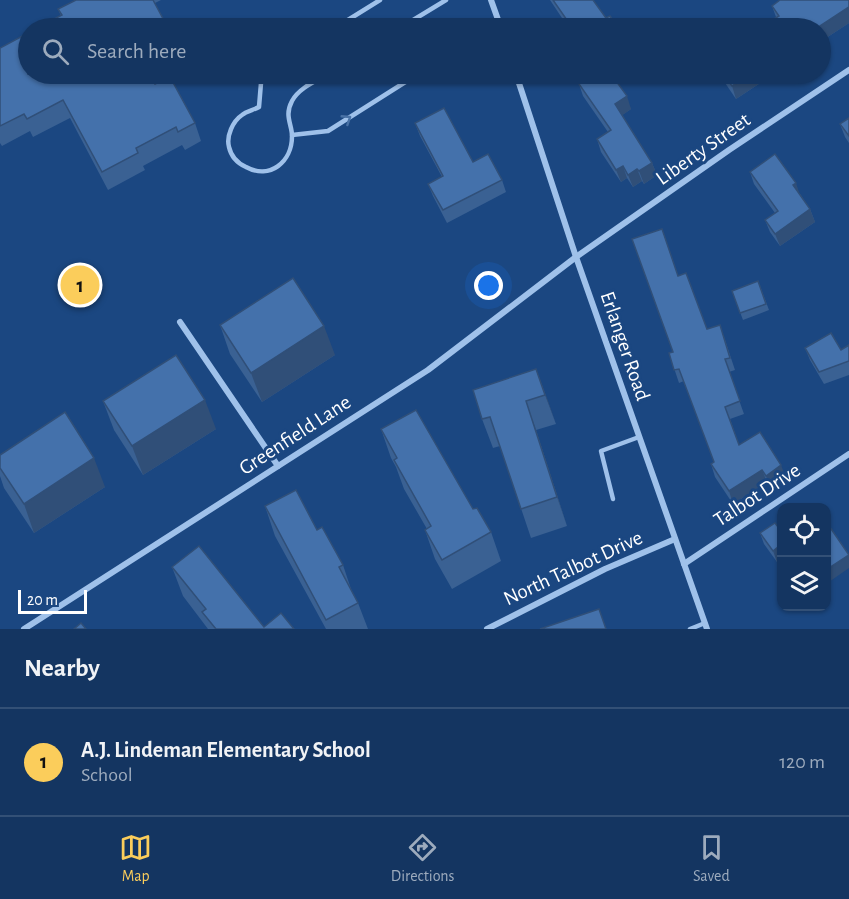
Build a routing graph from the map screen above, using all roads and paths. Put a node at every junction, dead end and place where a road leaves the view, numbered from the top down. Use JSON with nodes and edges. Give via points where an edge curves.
{"nodes":[{"id":1,"x":380,"y":0,"type":"edge"},
{"id":2,"x":446,"y":0,"type":"edge"},
{"id":3,"x":491,"y":0,"type":"edge"},
{"id":4,"x":350,"y":18,"type":"edge"},
{"id":5,"x":416,"y":18,"type":"edge"},
{"id":6,"x":497,"y":18,"type":"edge"},
{"id":7,"x":849,"y":70,"type":"edge"},
{"id":8,"x":831,"y":82,"type":"edge"},
{"id":9,"x":261,"y":84,"type":"edge"},
{"id":10,"x":311,"y":84,"type":"edge"},
{"id":11,"x":402,"y":84,"type":"edge"},
{"id":12,"x":519,"y":84,"type":"edge"},
{"id":13,"x":828,"y":84,"type":"edge"},
{"id":14,"x":292,"y":135,"type":"junction"},
{"id":15,"x":576,"y":257,"type":"junction"},
{"id":16,"x":180,"y":322,"type":"dead end"},
{"id":17,"x":639,"y":437,"type":"junction"},
{"id":18,"x":849,"y":454,"type":"edge"},
{"id":19,"x":278,"y":466,"type":"junction"},
{"id":20,"x":613,"y":499,"type":"dead end"},
{"id":21,"x":675,"y":539,"type":"junction"},
{"id":22,"x":684,"y":564,"type":"junction"},
{"id":23,"x":706,"y":626,"type":"edge"},
{"id":24,"x":24,"y":629,"type":"edge"},
{"id":25,"x":486,"y":629,"type":"edge"},
{"id":26,"x":690,"y":629,"type":"edge"}],
"edges":[{"from":1,"to":4,"type":"lane"},
{"from":2,"to":5,"type":"lane"},
{"from":3,"to":6,"type":"street"},
{"from":7,"to":8,"type":"street","name":"Liberty Street"},
{"from":9,"to":14,"type":"lane","via":[[259,107],[242,115],[232,126],[227,142],[230,152],[248,169],[273,171],[289,150]]},
{"from":10,"to":14,"type":"lane","via":[[296,93],[290,104],[288,123]]},
{"from":14,"to":11,"type":"lane","one_way":true,"via":[[328,131]]},
{"from":12,"to":15,"type":"street","name":"Erlanger Road"},
{"from":13,"to":15,"type":"street","name":"Liberty Street"},
{"from":15,"to":17,"type":"street","name":"Erlanger Road"},
{"from":15,"to":19,"type":"street","name":"Greenfield Lane","via":[[428,369]]},
{"from":16,"to":19,"type":"street"},
{"from":17,"to":20,"type":"lane","via":[[601,452]]},
{"from":17,"to":21,"type":"street","name":"Erlanger Road"},
{"from":18,"to":22,"type":"street","name":"Talbot Drive"},
{"from":19,"to":24,"type":"street","name":"Greenfield Lane"},
{"from":21,"to":22,"type":"street","name":"Erlanger Road"},
{"from":21,"to":25,"type":"street","name":"North Talbot Drive","via":[[605,569]]},
{"from":22,"to":23,"type":"street","name":"Erlanger Road"},
{"from":23,"to":26,"type":"lane"}]}
